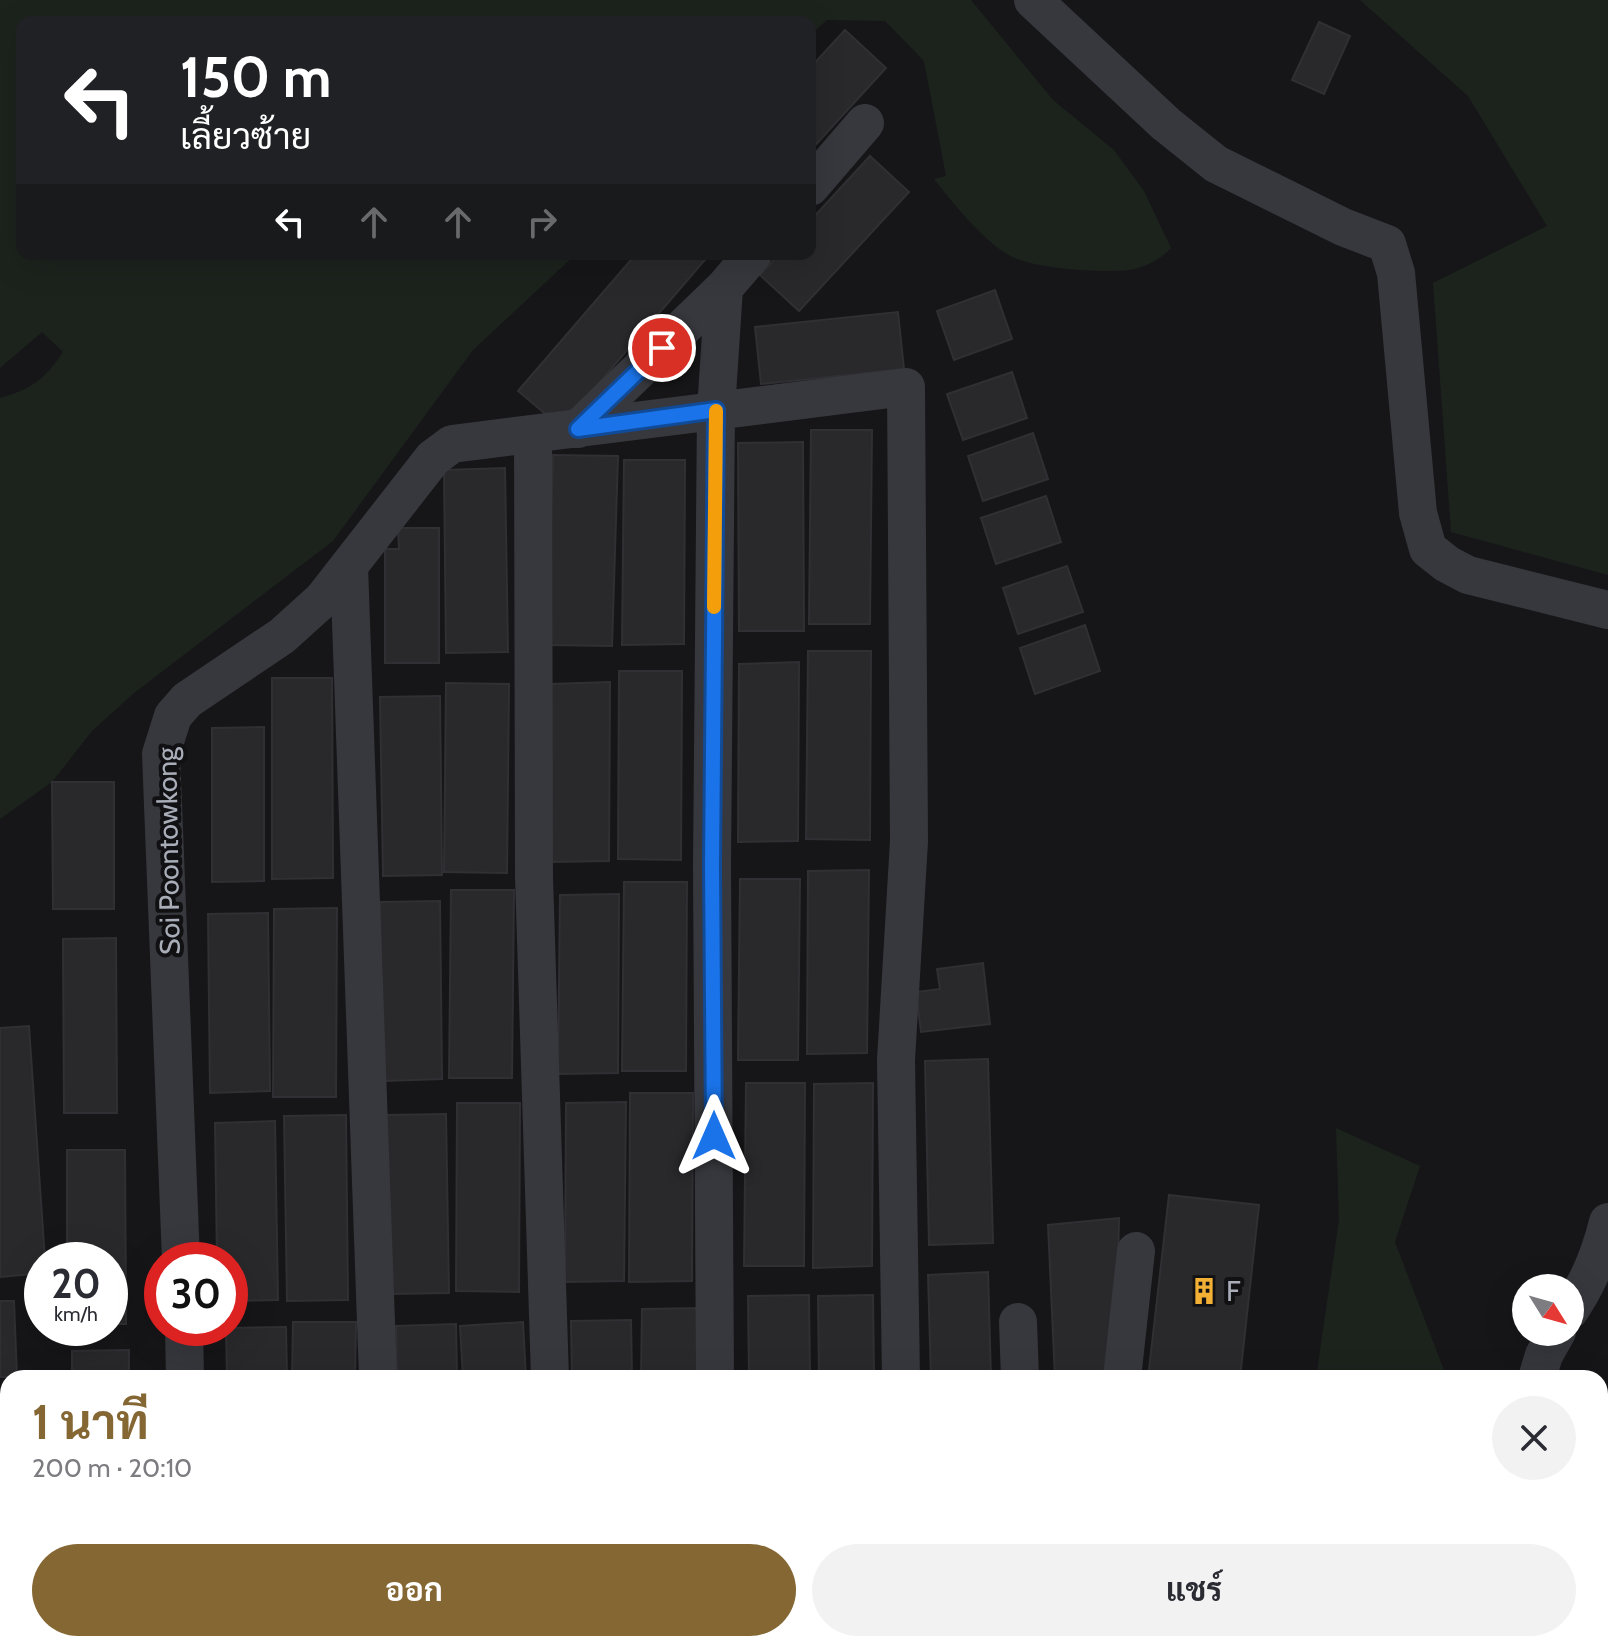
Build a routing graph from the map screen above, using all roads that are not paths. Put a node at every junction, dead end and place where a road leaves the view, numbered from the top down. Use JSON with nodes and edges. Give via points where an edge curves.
{"nodes":[{"id":1,"x":1033,"y":0,"type":"edge"},
{"id":2,"x":865,"y":123,"type":"dead end"},
{"id":3,"x":816,"y":180,"type":"edge"},
{"id":4,"x":748,"y":260,"type":"edge"},
{"id":5,"x":724,"y":288,"type":"junction"},
{"id":6,"x":716,"y":410,"type":"junction"},
{"id":7,"x":578,"y":429,"type":"junction"},
{"id":8,"x":533,"y":434,"type":"junction"},
{"id":9,"x":349,"y":566,"type":"junction"},
{"id":10,"x":1608,"y":610,"type":"edge"},
{"id":11,"x":1608,"y":1222,"type":"edge"},
{"id":12,"x":180,"y":1242,"type":"edge"},
{"id":13,"x":1136,"y":1251,"type":"dead end"},
{"id":14,"x":1584,"y":1290,"type":"edge"},
{"id":15,"x":1018,"y":1322,"type":"dead end"},
{"id":16,"x":184,"y":1346,"type":"edge"},
{"id":17,"x":1549,"y":1346,"type":"edge"},
{"id":18,"x":185,"y":1370,"type":"edge"},
{"id":19,"x":378,"y":1370,"type":"edge"},
{"id":20,"x":550,"y":1370,"type":"edge"},
{"id":21,"x":715,"y":1370,"type":"edge"},
{"id":22,"x":901,"y":1370,"type":"edge"},
{"id":23,"x":1020,"y":1370,"type":"edge"},
{"id":24,"x":1123,"y":1370,"type":"edge"},
{"id":25,"x":1539,"y":1370,"type":"edge"}],
"edges":[{"from":1,"to":10,"type":"street","via":[[1216,164],[1387,244],[1396,273],[1418,513],[1428,549],[1468,575]]},
{"from":2,"to":3,"type":"street"},
{"from":4,"to":5,"type":"street"},
{"from":5,"to":6,"type":"street"},
{"from":5,"to":7,"type":"street"},
{"from":6,"to":7,"type":"street"},
{"from":6,"to":21,"type":"street"},
{"from":6,"to":22,"type":"street","via":[[906,387],[909,841],[896,1060]]},
{"from":7,"to":8,"type":"street"},
{"from":8,"to":9,"type":"street","name":"Soi Poontowkong","via":[[452,444],[433,458]]},
{"from":8,"to":20,"type":"street","via":[[534,877]]},
{"from":9,"to":12,"type":"street","name":"Soi Poontowkong","via":[[304,619],[187,700],[173,716],[161,754]]},
{"from":9,"to":19,"type":"street"},
{"from":11,"to":14,"type":"street"},
{"from":13,"to":24,"type":"street"},
{"from":15,"to":23,"type":"street"},
{"from":16,"to":18,"type":"street"},
{"from":17,"to":25,"type":"street"}]}
